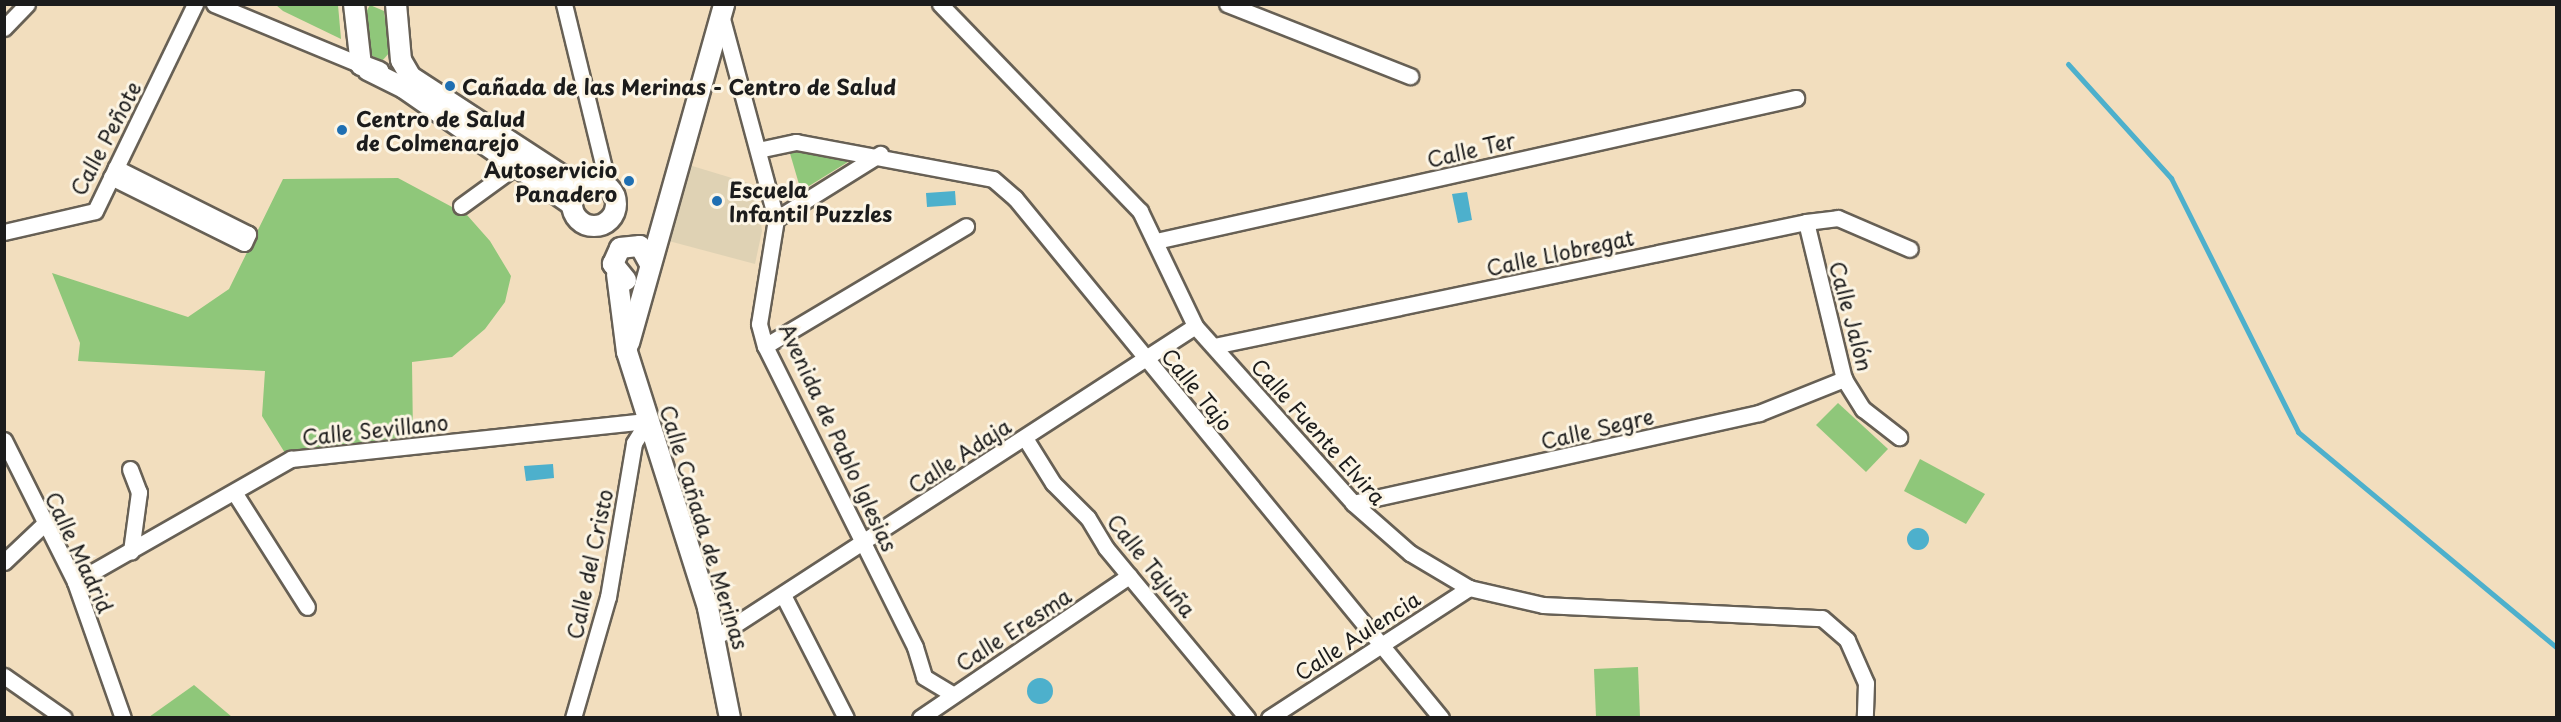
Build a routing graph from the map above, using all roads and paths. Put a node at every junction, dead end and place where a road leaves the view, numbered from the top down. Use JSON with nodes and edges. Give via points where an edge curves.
{"nodes":[{"id":1,"x":27,"y":4,"type":"edge"},
{"id":2,"x":195,"y":4,"type":"edge"},
{"id":3,"x":214,"y":4,"type":"edge"},
{"id":4,"x":354,"y":4,"type":"edge"},
{"id":5,"x":396,"y":4,"type":"edge"},
{"id":6,"x":564,"y":4,"type":"edge"},
{"id":7,"x":940,"y":4,"type":"edge"},
{"id":8,"x":1227,"y":4,"type":"edge"},
{"id":9,"x":721,"y":8,"type":"edge"},
{"id":10,"x":258,"y":12,"type":"edge"},
{"id":11,"x":4,"y":28,"type":"edge"},
{"id":12,"x":401,"y":60,"type":"junction"},
{"id":13,"x":365,"y":68,"type":"junction"},
{"id":14,"x":1410,"y":76,"type":"dead end"},
{"id":15,"x":1796,"y":98,"type":"dead end"},
{"id":16,"x":758,"y":150,"type":"junction"},
{"id":17,"x":880,"y":154,"type":"junction"},
{"id":18,"x":516,"y":166,"type":"junction"},
{"id":19,"x":113,"y":173,"type":"junction"},
{"id":20,"x":609,"y":189,"type":"junction"},
{"id":21,"x":576,"y":195,"type":"junction"},
{"id":22,"x":461,"y":206,"type":"dead end"},
{"id":23,"x":616,"y":208,"type":"junction"},
{"id":24,"x":776,"y":219,"type":"junction"},
{"id":25,"x":1806,"y":222,"type":"junction"},
{"id":26,"x":659,"y":224,"type":"junction"},
{"id":27,"x":590,"y":226,"type":"junction"},
{"id":28,"x":966,"y":226,"type":"dead end"},
{"id":29,"x":4,"y":232,"type":"edge"},
{"id":30,"x":1156,"y":241,"type":"junction"},
{"id":31,"x":629,"y":248,"type":"junction"},
{"id":32,"x":1910,"y":249,"type":"dead end"},
{"id":33,"x":649,"y":267,"type":"junction"},
{"id":34,"x":617,"y":274,"type":"junction"},
{"id":35,"x":1195,"y":326,"type":"junction"},
{"id":36,"x":765,"y":346,"type":"junction"},
{"id":37,"x":1214,"y":346,"type":"junction"},
{"id":38,"x":627,"y":352,"type":"junction"},
{"id":39,"x":1145,"y":358,"type":"junction"},
{"id":40,"x":1844,"y":379,"type":"junction"},
{"id":41,"x":648,"y":421,"type":"junction"},
{"id":42,"x":1899,"y":437,"type":"dead end"},
{"id":43,"x":1024,"y":438,"type":"junction"},
{"id":44,"x":4,"y":440,"type":"edge"},
{"id":45,"x":130,"y":470,"type":"dead end"},
{"id":46,"x":234,"y":492,"type":"junction"},
{"id":47,"x":1353,"y":503,"type":"junction"},
{"id":48,"x":44,"y":524,"type":"junction"},
{"id":49,"x":862,"y":544,"type":"junction"},
{"id":50,"x":131,"y":551,"type":"junction"},
{"id":51,"x":4,"y":562,"type":"edge"},
{"id":52,"x":1129,"y":576,"type":"junction"},
{"id":53,"x":75,"y":582,"type":"junction"},
{"id":54,"x":1468,"y":588,"type":"junction"},
{"id":55,"x":783,"y":595,"type":"junction"},
{"id":56,"x":307,"y":607,"type":"dead end"},
{"id":57,"x":716,"y":637,"type":"junction"},
{"id":58,"x":1380,"y":645,"type":"junction"},
{"id":59,"x":4,"y":676,"type":"edge"},
{"id":60,"x":951,"y":693,"type":"junction"},
{"id":61,"x":64,"y":717,"type":"edge"},
{"id":62,"x":123,"y":717,"type":"edge"},
{"id":63,"x":573,"y":717,"type":"edge"},
{"id":64,"x":730,"y":717,"type":"edge"},
{"id":65,"x":846,"y":717,"type":"edge"},
{"id":66,"x":920,"y":717,"type":"edge"},
{"id":67,"x":1247,"y":717,"type":"edge"},
{"id":68,"x":1269,"y":717,"type":"edge"},
{"id":69,"x":1441,"y":717,"type":"edge"},
{"id":70,"x":1865,"y":717,"type":"edge"}],
"edges":[{"from":1,"to":11,"type":"street"},
{"from":2,"to":19,"type":"street","name":"Calle Peñote"},
{"from":3,"to":10,"type":"street"},
{"from":4,"to":13,"type":"street"},
{"from":5,"to":12,"type":"street"},
{"from":6,"to":20,"type":"street"},
{"from":7,"to":30,"type":"street","name":"Calle Fuente Elvira","via":[[1140,211]]},
{"from":8,"to":14,"type":"street"},
{"from":9,"to":16,"type":"street","name":"Avenida de Pablo Iglesias"},
{"from":9,"to":26,"type":"street"},
{"from":10,"to":13,"type":"street"},
{"from":12,"to":13,"type":"street","via":[[390,71]]},
{"from":12,"to":21,"type":"street","via":[[411,77]]},
{"from":13,"to":18,"type":"street"},
{"from":15,"to":30,"type":"street","name":"Calle Ter"},
{"from":16,"to":17,"type":"street","name":"Calle Tajo","via":[[796,142]]},
{"from":16,"to":24,"type":"street","name":"Avenida de Pablo Iglesias"},
{"from":17,"to":24,"type":"street"},
{"from":17,"to":39,"type":"street","name":"Calle Tajo","via":[[993,179],[1015,198]]},
{"from":18,"to":21,"type":"street"},
{"from":18,"to":22,"type":"street"},
{"from":19,"to":19,"type":"street","via":[[244,243],[248,234]]},
{"from":19,"to":29,"type":"street","name":"Calle Peñote","via":[[95,211]]},
{"from":20,"to":21,"type":"street","via":[[598,183]]},
{"from":20,"to":23,"type":"street"},
{"from":21,"to":27,"type":"street","via":[[575,216]]},
{"from":23,"to":27,"type":"street","via":[[609,220]]},
{"from":23,"to":31,"type":"street"},
{"from":24,"to":36,"type":"street","name":"Avenida de Pablo Iglesias","via":[[759,324]]},
{"from":25,"to":32,"type":"street","name":"Calle Llobregat","via":[[1838,218]]},
{"from":25,"to":37,"type":"street","name":"Calle Llobregat"},
{"from":25,"to":40,"type":"street","name":"Calle Jalón"},
{"from":26,"to":31,"type":"street"},
{"from":26,"to":33,"type":"street"},
{"from":27,"to":31,"type":"street"},
{"from":28,"to":36,"type":"street"},
{"from":30,"to":35,"type":"street","name":"Calle Fuente Elvira"},
{"from":31,"to":33,"type":"street"},
{"from":31,"to":34,"type":"street","name":"Calle Cañada de Merinas"},
{"from":33,"to":34,"type":"street","via":[[634,281]]},
{"from":33,"to":38,"type":"street"},
{"from":34,"to":38,"type":"street","name":"Calle Cañada de Merinas"},
{"from":35,"to":37,"type":"street","name":"Calle Fuente Elvira"},
{"from":35,"to":39,"type":"street","name":"Calle Adaja"},
{"from":36,"to":49,"type":"street","name":"Avenida de Pablo Iglesias"},
{"from":37,"to":47,"type":"street","name":"Calle Fuente Elvira"},
{"from":38,"to":41,"type":"street","name":"Calle Cañada de Merinas"},
{"from":39,"to":43,"type":"street","name":"Calle Adaja"},
{"from":39,"to":58,"type":"street","name":"Calle Tajo"},
{"from":40,"to":42,"type":"street","name":"Calle Jalón","via":[[1863,410]]},
{"from":40,"to":47,"type":"street","name":"Calle Segre","via":[[1759,413]]},
{"from":41,"to":46,"type":"street","name":"Calle Sevillano","via":[[291,459]]},
{"from":41,"to":57,"type":"street","name":"Calle Cañada de Merinas"},
{"from":41,"to":63,"type":"street","name":"Calle del Cristo","via":[[634,443],[608,597]]},
{"from":43,"to":49,"type":"street","name":"Calle Adaja"},
{"from":43,"to":52,"type":"street","name":"Calle Tajuña","via":[[1053,483],[1088,518]]},
{"from":44,"to":48,"type":"street","name":"Calle Madrid"},
{"from":45,"to":50,"type":"street","via":[[139,492]]},
{"from":46,"to":50,"type":"street","name":"Calle Sevillano"},
{"from":46,"to":56,"type":"street"},
{"from":47,"to":54,"type":"street","name":"Calle Fuente Elvira","via":[[1410,553]]},
{"from":48,"to":51,"type":"street"},
{"from":48,"to":53,"type":"street","name":"Calle Madrid"},
{"from":49,"to":55,"type":"street","name":"Calle Adaja"},
{"from":49,"to":60,"type":"street","name":"Avenida de Pablo Iglesias","via":[[924,677]]},
{"from":50,"to":53,"type":"street","name":"Calle Sevillano"},
{"from":52,"to":60,"type":"street","name":"Calle Eresma"},
{"from":52,"to":67,"type":"street","name":"Calle Tajuña"},
{"from":53,"to":62,"type":"street","name":"Calle Madrid"},
{"from":54,"to":58,"type":"street","name":"Calle Aulencia"},
{"from":54,"to":70,"type":"street","name":"Calle Fuente Elvira","via":[[1543,604],[1822,618],[1847,640],[1866,683]]},
{"from":55,"to":57,"type":"street","name":"Calle Adaja"},
{"from":55,"to":65,"type":"street"},
{"from":57,"to":64,"type":"street","name":"Calle Cañada de Merinas"},
{"from":58,"to":68,"type":"street","name":"Calle Aulencia"},
{"from":58,"to":69,"type":"street","name":"Calle Tajo"},
{"from":59,"to":61,"type":"street"},
{"from":60,"to":66,"type":"street","name":"Calle Eresma"}]}
